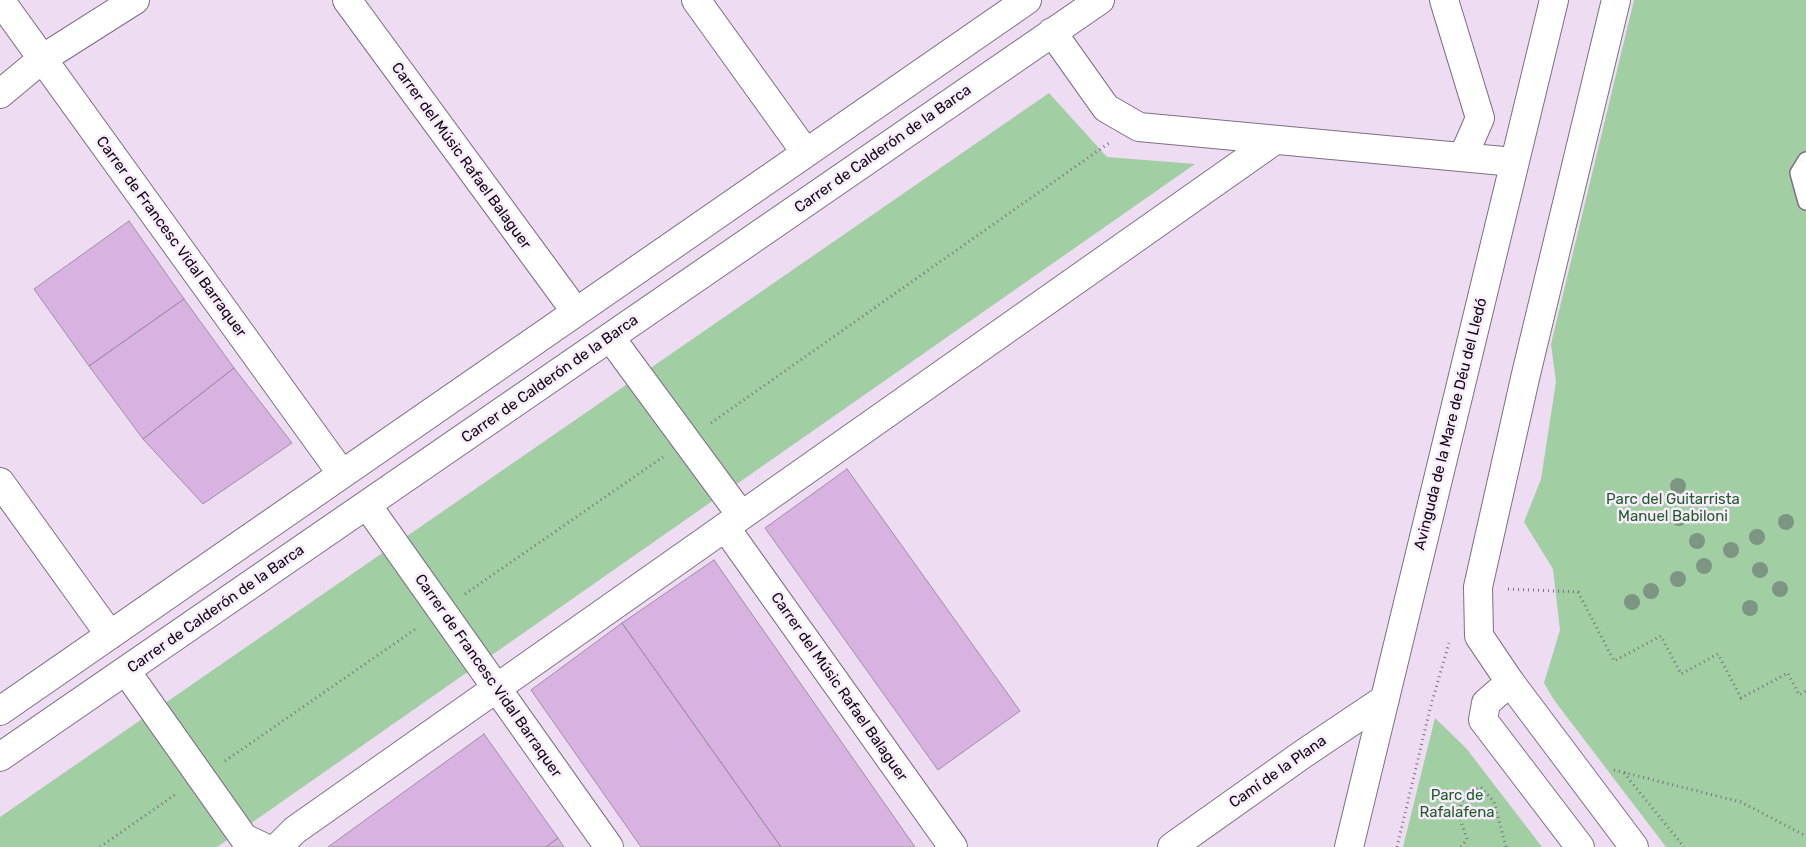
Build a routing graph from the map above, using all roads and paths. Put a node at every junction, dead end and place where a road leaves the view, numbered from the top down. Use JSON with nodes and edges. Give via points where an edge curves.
{"nodes":[{"id":1,"x":0,"y":0,"type":"edge"},
{"id":2,"x":135,"y":0,"type":"edge"},
{"id":3,"x":347,"y":0,"type":"edge"},
{"id":4,"x":696,"y":0,"type":"edge"},
{"id":5,"x":1027,"y":0,"type":"edge"},
{"id":6,"x":1100,"y":0,"type":"edge"},
{"id":7,"x":1444,"y":0,"type":"edge"},
{"id":8,"x":1554,"y":0,"type":"edge"},
{"id":9,"x":1616,"y":0,"type":"edge"},
{"id":10,"x":1052,"y":32,"type":"junction"},
{"id":11,"x":42,"y":59,"type":"junction"},
{"id":12,"x":0,"y":94,"type":"edge"},
{"id":13,"x":1114,"y":140,"type":"dead end"},
{"id":14,"x":1275,"y":140,"type":"junction"},
{"id":15,"x":806,"y":153,"type":"junction"},
{"id":16,"x":1463,"y":157,"type":"junction"},
{"id":17,"x":1806,"y":160,"type":"edge"},
{"id":18,"x":1514,"y":162,"type":"junction"},
{"id":19,"x":1806,"y":202,"type":"edge"},
{"id":20,"x":576,"y":312,"type":"junction"},
{"id":21,"x":610,"y":337,"type":"junction"},
{"id":22,"x":686,"y":441,"type":"junction"},
{"id":23,"x":342,"y":474,"type":"junction"},
{"id":24,"x":0,"y":482,"type":"edge"},
{"id":25,"x":367,"y":505,"type":"junction"},
{"id":26,"x":733,"y":521,"type":"junction"},
{"id":27,"x":1478,"y":587,"type":"junction"},
{"id":28,"x":441,"y":611,"type":"junction"},
{"id":29,"x":110,"y":635,"type":"junction"},
{"id":30,"x":126,"y":671,"type":"junction"},
{"id":31,"x":1510,"y":682,"type":"junction"},
{"id":32,"x":496,"y":688,"type":"junction"},
{"id":33,"x":1806,"y":691,"type":"edge"},
{"id":34,"x":1385,"y":699,"type":"junction"},
{"id":35,"x":1430,"y":709,"type":"dead end"},
{"id":36,"x":0,"y":711,"type":"edge"},
{"id":37,"x":1565,"y":755,"type":"junction"},
{"id":38,"x":0,"y":758,"type":"edge"},
{"id":39,"x":1624,"y":772,"type":"junction"},
{"id":40,"x":201,"y":778,"type":"junction"},
{"id":41,"x":1806,"y":836,"type":"edge"},
{"id":42,"x":100,"y":847,"type":"edge"},
{"id":43,"x":263,"y":847,"type":"edge"},
{"id":44,"x":278,"y":847,"type":"edge"},
{"id":45,"x":609,"y":847,"type":"edge"},
{"id":46,"x":953,"y":847,"type":"edge"},
{"id":47,"x":1172,"y":847,"type":"edge"},
{"id":48,"x":1349,"y":847,"type":"edge"},
{"id":49,"x":1397,"y":847,"type":"edge"},
{"id":50,"x":1461,"y":847,"type":"edge"},
{"id":51,"x":1506,"y":847,"type":"edge"},
{"id":52,"x":1580,"y":847,"type":"edge"},
{"id":53,"x":1634,"y":847,"type":"edge"},
{"id":54,"x":1684,"y":847,"type":"edge"}],
"edges":[{"from":1,"to":11,"type":"street","name":"Carrer de Francesc Vidal Barraquer"},
{"from":2,"to":11,"type":"street"},
{"from":3,"to":20,"type":"street","name":"Carrer del Músic Rafael Balaguer"},
{"from":4,"to":15,"type":"street"},
{"from":5,"to":15,"type":"street"},
{"from":6,"to":10,"type":"street","name":"Carrer de Calderón de la Barca"},
{"from":7,"to":16,"type":"street","via":[[1480,118]]},
{"from":8,"to":18,"type":"street","name":"Avinguda de la Mare de Déu del Lledó"},
{"from":9,"to":27,"type":"street"},
{"from":10,"to":14,"type":"street","via":[[1106,108],[1139,127]]},
{"from":10,"to":21,"type":"street","name":"Carrer de Calderón de la Barca"},
{"from":11,"to":12,"type":"street"},
{"from":11,"to":23,"type":"street","name":"Carrer de Francesc Vidal Barraquer"},
{"from":13,"to":22,"type":"path"},
{"from":14,"to":16,"type":"street"},
{"from":14,"to":26,"type":"street"},
{"from":15,"to":20,"type":"street"},
{"from":16,"to":18,"type":"street"},
{"from":17,"to":19,"type":"lane","via":[[1798,173]]},
{"from":18,"to":34,"type":"street","name":"Avinguda de la Mare de Déu del Lledó"},
{"from":20,"to":23,"type":"street"},
{"from":21,"to":22,"type":"street","name":"Carrer del Músic Rafael Balaguer"},
{"from":21,"to":25,"type":"street","name":"Carrer de Calderón de la Barca"},
{"from":22,"to":26,"type":"street","name":"Carrer del Músic Rafael Balaguer"},
{"from":22,"to":28,"type":"path"},
{"from":23,"to":29,"type":"street"},
{"from":24,"to":29,"type":"street"},
{"from":25,"to":28,"type":"street","name":"Carrer de Francesc Vidal Barraquer"},
{"from":25,"to":30,"type":"street","name":"Carrer de Calderón de la Barca"},
{"from":26,"to":32,"type":"street"},
{"from":26,"to":46,"type":"street","name":"Carrer del Músic Rafael Balaguer"},
{"from":27,"to":31,"type":"street","via":[[1479,636]]},
{"from":27,"to":33,"type":"path","via":[[1578,592],[1614,661],[1661,636],[1681,674],[1718,654],[1741,698],[1788,674],[1799,695]]},
{"from":28,"to":32,"type":"street","name":"Carrer de Francesc Vidal Barraquer"},
{"from":28,"to":40,"type":"path"},
{"from":29,"to":36,"type":"street"},
{"from":30,"to":38,"type":"street","name":"Carrer de Calderón de la Barca"},
{"from":30,"to":40,"type":"street"},
{"from":31,"to":37,"type":"street"},
{"from":31,"to":52,"type":"street","via":[[1486,703],[1483,720]]},
{"from":32,"to":44,"type":"street","via":[[295,830]]},
{"from":32,"to":45,"type":"street","name":"Carrer de Francesc Vidal Barraquer"},
{"from":34,"to":47,"type":"street","name":"Camí de la Plana"},
{"from":34,"to":48,"type":"street","name":"Avinguda de la Mare de Déu del Lledó"},
{"from":35,"to":49,"type":"path"},
{"from":37,"to":39,"type":"path"},
{"from":37,"to":53,"type":"street"},
{"from":39,"to":41,"type":"path","via":[[1741,802]]},
{"from":39,"to":54,"type":"path"},
{"from":40,"to":42,"type":"path"},
{"from":40,"to":43,"type":"street","via":[[244,838]]},
{"from":50,"to":51,"type":"path","via":[[1467,839],[1458,813],[1464,796],[1481,787],[1494,802]]}]}
